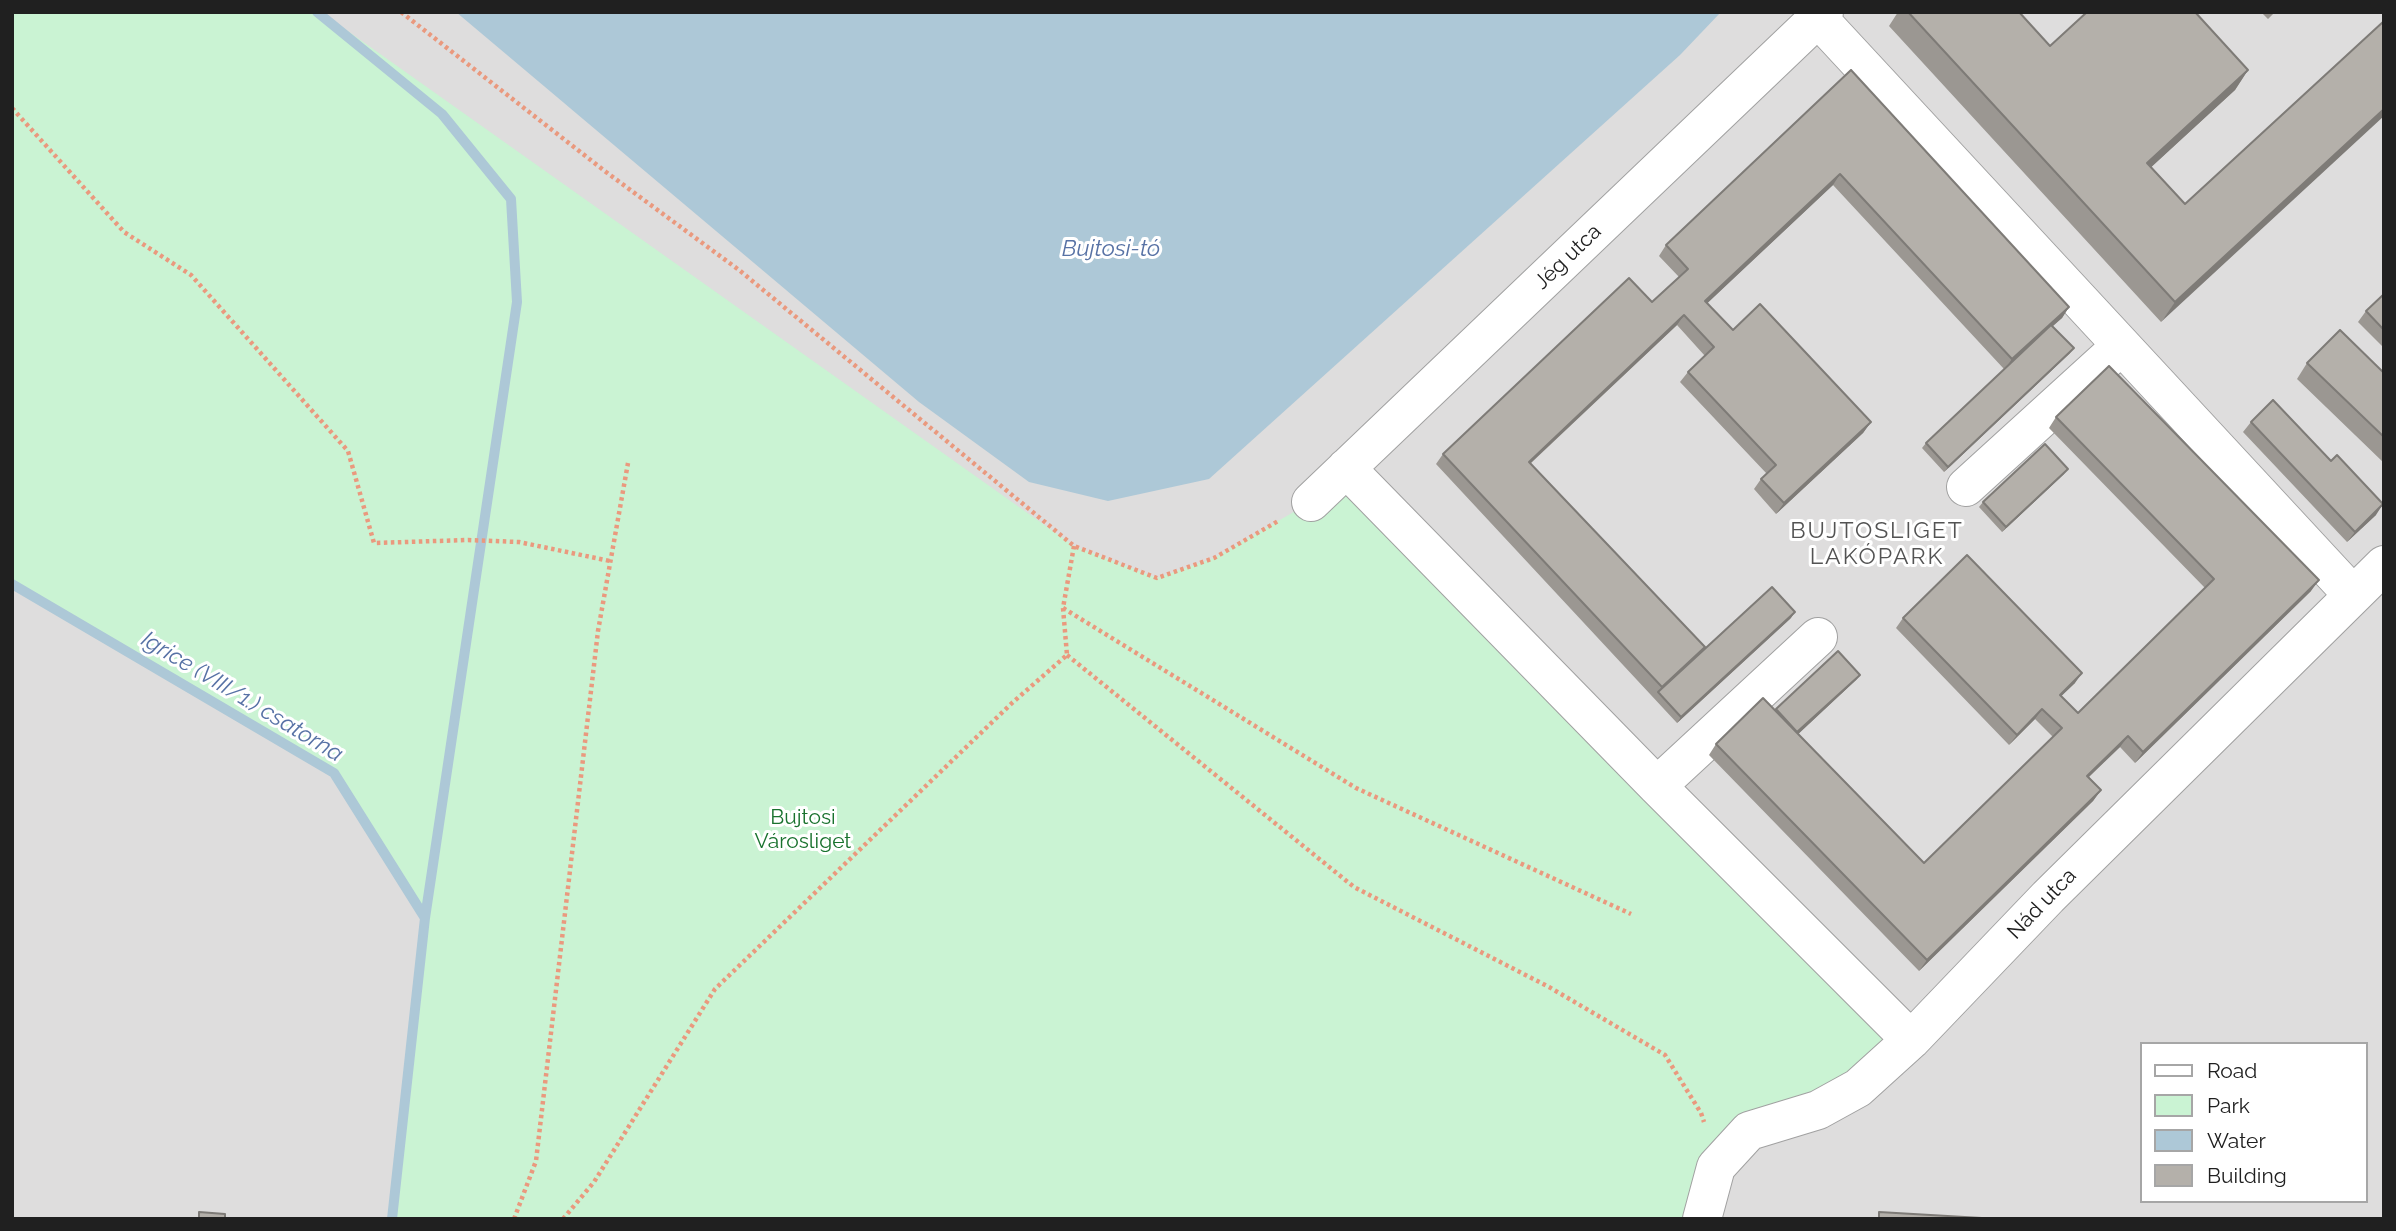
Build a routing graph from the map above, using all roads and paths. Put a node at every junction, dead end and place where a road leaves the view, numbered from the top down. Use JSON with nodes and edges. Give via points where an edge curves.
{"nodes":[{"id":1,"x":401,"y":12,"type":"edge"},
{"id":2,"x":1821,"y":15,"type":"edge"},
{"id":3,"x":12,"y":108,"type":"edge"},
{"id":4,"x":2121,"y":346,"type":"junction"},
{"id":5,"x":628,"y":463,"type":"dead end"},
{"id":6,"x":1346,"y":468,"type":"junction"},
{"id":7,"x":1966,"y":487,"type":"dead end"},
{"id":8,"x":1311,"y":502,"type":"joint"},
{"id":9,"x":1074,"y":546,"type":"junction"},
{"id":10,"x":610,"y":561,"type":"junction"},
{"id":11,"x":2384,"y":565,"type":"edge"},
{"id":12,"x":2352,"y":594,"type":"junction"},
{"id":13,"x":1063,"y":608,"type":"junction"},
{"id":14,"x":1818,"y":637,"type":"dead end"},
{"id":15,"x":1067,"y":655,"type":"junction"},
{"id":16,"x":1657,"y":786,"type":"junction"},
{"id":17,"x":1631,"y":914,"type":"dead end"},
{"id":18,"x":1911,"y":1040,"type":"junction"},
{"id":19,"x":1716,"y":1167,"type":"junction"},
{"id":20,"x":514,"y":1219,"type":"edge"},
{"id":21,"x":563,"y":1219,"type":"edge"},
{"id":22,"x":1702,"y":1219,"type":"edge"}],
"edges":[{"from":1,"to":9,"type":"path","via":[[738,270]]},
{"from":2,"to":4,"type":"street"},
{"from":2,"to":6,"type":"street","name":"Jég utca"},
{"from":3,"to":10,"type":"path","via":[[124,232],[191,275],[348,451],[374,542],[519,542]]},
{"from":4,"to":7,"type":"street"},
{"from":4,"to":12,"type":"street"},
{"from":5,"to":10,"type":"path"},
{"from":6,"to":8,"type":"street","name":"Jég utca"},
{"from":6,"to":16,"type":"street"},
{"from":8,"to":9,"type":"path","via":[[1214,558],[1157,578]]},
{"from":9,"to":13,"type":"path"},
{"from":10,"to":20,"type":"path","via":[[597,631],[536,1161]]},
{"from":11,"to":12,"type":"street","name":"Nád utca"},
{"from":12,"to":18,"type":"street","name":"Nád utca"},
{"from":13,"to":15,"type":"path"},
{"from":13,"to":17,"type":"path","via":[[1356,788]]},
{"from":14,"to":16,"type":"street"},
{"from":15,"to":19,"type":"path","via":[[1354,887],[1549,987],[1665,1055],[1701,1114]]},
{"from":15,"to":21,"type":"path","via":[[715,989],[594,1182]]},
{"from":16,"to":18,"type":"street"},
{"from":18,"to":19,"type":"street","name":"Nád utca","via":[[1858,1088],[1818,1110],[1749,1131]]},
{"from":19,"to":22,"type":"street","name":"Nád utca"}]}
